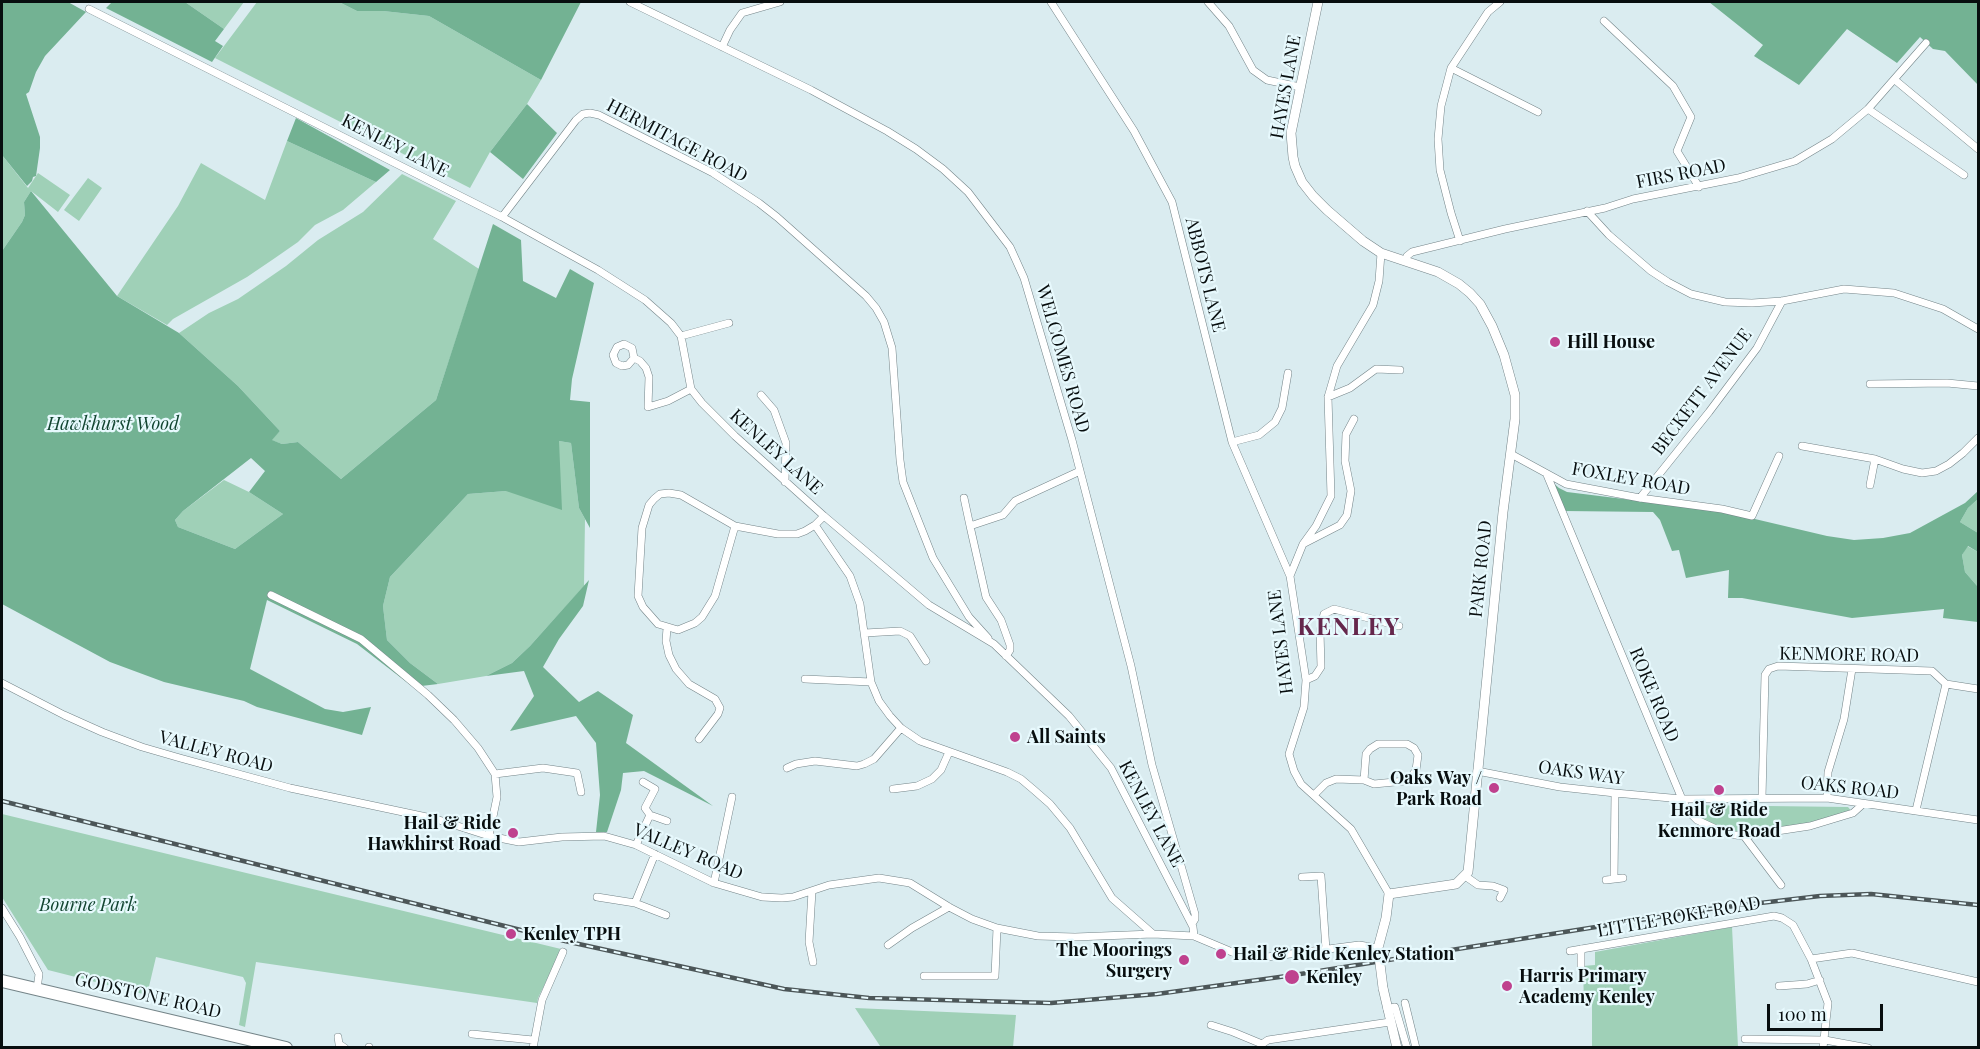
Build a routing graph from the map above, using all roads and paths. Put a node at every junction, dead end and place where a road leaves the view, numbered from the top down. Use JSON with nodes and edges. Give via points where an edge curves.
{"nodes":[{"id":1,"x":630,"y":2,"type":"edge"},
{"id":2,"x":780,"y":2,"type":"edge"},
{"id":3,"x":1051,"y":2,"type":"edge"},
{"id":4,"x":1208,"y":2,"type":"edge"},
{"id":5,"x":1318,"y":2,"type":"edge"},
{"id":6,"x":1500,"y":2,"type":"edge"},
{"id":7,"x":89,"y":9,"type":"dead end"},
{"id":8,"x":1604,"y":21,"type":"dead end"},
{"id":9,"x":1926,"y":43,"type":"dead end"},
{"id":10,"x":722,"y":47,"type":"junction"},
{"id":11,"x":1451,"y":68,"type":"junction"},
{"id":12,"x":1895,"y":80,"type":"junction"},
{"id":13,"x":1300,"y":87,"type":"junction"},
{"id":14,"x":1868,"y":109,"type":"junction"},
{"id":15,"x":1539,"y":112,"type":"dead end"},
{"id":16,"x":1978,"y":149,"type":"edge"},
{"id":17,"x":1964,"y":175,"type":"dead end"},
{"id":18,"x":1699,"y":187,"type":"junction"},
{"id":19,"x":1587,"y":211,"type":"junction"},
{"id":20,"x":502,"y":217,"type":"junction"},
{"id":21,"x":1460,"y":241,"type":"junction"},
{"id":22,"x":1381,"y":253,"type":"junction"},
{"id":23,"x":1405,"y":261,"type":"junction"},
{"id":24,"x":1782,"y":301,"type":"junction"},
{"id":25,"x":729,"y":323,"type":"dead end"},
{"id":26,"x":1978,"y":329,"type":"edge"},
{"id":27,"x":681,"y":336,"type":"junction"},
{"id":28,"x":634,"y":357,"type":"dead end"},
{"id":29,"x":1400,"y":370,"type":"dead end"},
{"id":30,"x":1288,"y":373,"type":"dead end"},
{"id":31,"x":1870,"y":384,"type":"dead end"},
{"id":32,"x":1978,"y":386,"type":"edge"},
{"id":33,"x":691,"y":389,"type":"junction"},
{"id":34,"x":761,"y":395,"type":"dead end"},
{"id":35,"x":1328,"y":397,"type":"junction"},
{"id":36,"x":1354,"y":419,"type":"dead end"},
{"id":37,"x":1978,"y":438,"type":"edge"},
{"id":38,"x":1232,"y":442,"type":"junction"},
{"id":39,"x":1802,"y":446,"type":"dead end"},
{"id":40,"x":1510,"y":454,"type":"junction"},
{"id":41,"x":1779,"y":456,"type":"dead end"},
{"id":42,"x":1875,"y":459,"type":"junction"},
{"id":43,"x":1080,"y":471,"type":"junction"},
{"id":44,"x":1547,"y":475,"type":"junction"},
{"id":45,"x":785,"y":482,"type":"junction"},
{"id":46,"x":1870,"y":485,"type":"dead end"},
{"id":47,"x":964,"y":498,"type":"dead end"},
{"id":48,"x":1640,"y":498,"type":"junction"},
{"id":49,"x":824,"y":516,"type":"junction"},
{"id":50,"x":815,"y":525,"type":"junction"},
{"id":51,"x":735,"y":526,"type":"junction"},
{"id":52,"x":970,"y":526,"type":"junction"},
{"id":53,"x":1303,"y":544,"type":"junction"},
{"id":54,"x":1290,"y":576,"type":"junction"},
{"id":55,"x":271,"y":595,"type":"dead end"},
{"id":56,"x":1399,"y":626,"type":"dead end"},
{"id":57,"x":667,"y":628,"type":"junction"},
{"id":58,"x":865,"y":633,"type":"junction"},
{"id":59,"x":994,"y":644,"type":"junction"},
{"id":60,"x":1006,"y":656,"type":"junction"},
{"id":61,"x":926,"y":662,"type":"dead end"},
{"id":62,"x":1852,"y":669,"type":"junction"},
{"id":63,"x":805,"y":679,"type":"dead end"},
{"id":64,"x":1306,"y":680,"type":"junction"},
{"id":65,"x":871,"y":682,"type":"junction"},
{"id":66,"x":2,"y":683,"type":"edge"},
{"id":67,"x":1946,"y":684,"type":"junction"},
{"id":68,"x":1978,"y":689,"type":"edge"},
{"id":69,"x":901,"y":728,"type":"junction"},
{"id":70,"x":699,"y":739,"type":"dead end"},
{"id":71,"x":949,"y":752,"type":"junction"},
{"id":72,"x":787,"y":768,"type":"dead end"},
{"id":73,"x":1477,"y":771,"type":"junction"},
{"id":74,"x":495,"y":774,"type":"junction"},
{"id":75,"x":1364,"y":780,"type":"junction"},
{"id":76,"x":643,"y":782,"type":"dead end"},
{"id":77,"x":892,"y":789,"type":"dead end"},
{"id":78,"x":581,"y":792,"type":"dead end"},
{"id":79,"x":1615,"y":793,"type":"junction"},
{"id":80,"x":1314,"y":795,"type":"junction"},
{"id":81,"x":732,"y":797,"type":"dead end"},
{"id":82,"x":1762,"y":798,"type":"junction"},
{"id":83,"x":1827,"y":798,"type":"junction"},
{"id":84,"x":1682,"y":799,"type":"junction"},
{"id":85,"x":1863,"y":804,"type":"junction"},
{"id":86,"x":1916,"y":810,"type":"junction"},
{"id":87,"x":651,"y":815,"type":"junction"},
{"id":88,"x":1978,"y":820,"type":"edge"},
{"id":89,"x":667,"y":821,"type":"dead end"},
{"id":90,"x":489,"y":836,"type":"junction"},
{"id":91,"x":1744,"y":836,"type":"junction"},
{"id":92,"x":636,"y":844,"type":"junction"},
{"id":93,"x":656,"y":854,"type":"junction"},
{"id":94,"x":1465,"y":876,"type":"junction"},
{"id":95,"x":1302,"y":877,"type":"dead end"},
{"id":96,"x":1623,"y":879,"type":"dead end"},
{"id":97,"x":1508,"y":882,"type":"dead end"},
{"id":98,"x":714,"y":883,"type":"junction"},
{"id":99,"x":1781,"y":885,"type":"dead end"},
{"id":100,"x":1504,"y":890,"type":"junction"},
{"id":101,"x":812,"y":891,"type":"junction"},
{"id":102,"x":1389,"y":894,"type":"junction"},
{"id":103,"x":597,"y":897,"type":"dead end"},
{"id":104,"x":1500,"y":898,"type":"dead end"},
{"id":105,"x":635,"y":903,"type":"junction"},
{"id":106,"x":949,"y":907,"type":"junction"},
{"id":107,"x":2,"y":908,"type":"edge"},
{"id":108,"x":666,"y":915,"type":"dead end"},
{"id":109,"x":1192,"y":924,"type":"junction"},
{"id":110,"x":997,"y":928,"type":"junction"},
{"id":111,"x":1153,"y":934,"type":"junction"},
{"id":112,"x":1194,"y":936,"type":"junction"},
{"id":113,"x":888,"y":945,"type":"dead end"},
{"id":114,"x":1378,"y":948,"type":"junction"},
{"id":115,"x":1581,"y":949,"type":"junction"},
{"id":116,"x":1326,"y":950,"type":"junction"},
{"id":117,"x":1570,"y":951,"type":"dead end"},
{"id":118,"x":563,"y":952,"type":"dead end"},
{"id":119,"x":1812,"y":959,"type":"junction"},
{"id":120,"x":813,"y":962,"type":"dead end"},
{"id":121,"x":1581,"y":966,"type":"dead end"},
{"id":122,"x":924,"y":976,"type":"dead end"},
{"id":123,"x":1820,"y":980,"type":"junction"},
{"id":124,"x":2,"y":981,"type":"edge"},
{"id":125,"x":1978,"y":982,"type":"edge"},
{"id":126,"x":1779,"y":986,"type":"dead end"},
{"id":127,"x":37,"y":989,"type":"junction"},
{"id":128,"x":1405,"y":1003,"type":"dead end"},
{"id":129,"x":1387,"y":1009,"type":"junction"},
{"id":130,"x":1390,"y":1022,"type":"junction"},
{"id":131,"x":1211,"y":1026,"type":"dead end"},
{"id":132,"x":472,"y":1034,"type":"dead end"},
{"id":133,"x":338,"y":1037,"type":"dead end"},
{"id":134,"x":1745,"y":1039,"type":"dead end"},
{"id":135,"x":533,"y":1044,"type":"edge"},
{"id":136,"x":1824,"y":1044,"type":"edge"},
{"id":137,"x":1261,"y":1046,"type":"edge"},
{"id":138,"x":286,"y":1047,"type":"edge"},
{"id":139,"x":345,"y":1047,"type":"edge"},
{"id":140,"x":1397,"y":1047,"type":"edge"},
{"id":141,"x":1407,"y":1047,"type":"edge"},
{"id":142,"x":1416,"y":1047,"type":"edge"},
{"id":143,"x":1868,"y":1047,"type":"edge"}],
"edges":[{"from":1,"to":10,"type":"street","name":"WELCOMES ROAD"},
{"from":2,"to":10,"type":"street","via":[[742,13]]},
{"from":3,"to":38,"type":"street","name":"ABBOTS LANE","via":[[1134,131],[1172,202]]},
{"from":4,"to":13,"type":"street","via":[[1229,26],[1253,70],[1267,80]]},
{"from":5,"to":13,"type":"street","name":"HAYES LANE"},
{"from":6,"to":11,"type":"street","via":[[1488,12]]},
{"from":7,"to":20,"type":"street","name":"KENLEY LANE"},
{"from":8,"to":18,"type":"street","via":[[1673,86],[1691,117],[1677,151]]},
{"from":9,"to":12,"type":"street","name":"FIRS ROAD"},
{"from":10,"to":43,"type":"street","name":"WELCOMES ROAD","via":[[887,131],[943,169],[968,192],[1018,262]]},
{"from":11,"to":15,"type":"street"},
{"from":11,"to":21,"type":"street","via":[[1438,139],[1440,170]]},
{"from":12,"to":14,"type":"street","name":"FIRS ROAD"},
{"from":12,"to":16,"type":"street"},
{"from":13,"to":22,"type":"street","name":"HAYES LANE","via":[[1291,147],[1302,182],[1363,241]]},
{"from":14,"to":17,"type":"street"},
{"from":14,"to":18,"type":"street","name":"FIRS ROAD","via":[[1832,139],[1795,161]]},
{"from":18,"to":19,"type":"street","name":"FIRS ROAD"},
{"from":19,"to":21,"type":"street","name":"FIRS ROAD"},
{"from":19,"to":24,"type":"street","via":[[1651,271],[1690,294],[1725,302]]},
{"from":20,"to":27,"type":"street","name":"KENLEY LANE","via":[[645,300]]},
{"from":20,"to":59,"type":"street","name":"HERMITAGE ROAD","via":[[576,120],[590,112],[713,173],[777,217],[866,296],[884,322],[892,348],[903,482],[933,558],[969,617]]},
{"from":21,"to":23,"type":"street","name":"FIRS ROAD","via":[[1412,252]]},
{"from":22,"to":23,"type":"street","name":"PARK ROAD"},
{"from":22,"to":35,"type":"street","name":"HAYES LANE","via":[[1380,281],[1373,305],[1337,366]]},
{"from":23,"to":40,"type":"street","name":"PARK ROAD","via":[[1459,284],[1480,304],[1504,355],[1515,395]]},
{"from":24,"to":26,"type":"street","via":[[1844,289],[1894,293],[1942,309]]},
{"from":24,"to":48,"type":"street","name":"BECKETT AVENUE","via":[[1757,348]]},
{"from":25,"to":27,"type":"street"},
{"from":27,"to":33,"type":"street"},
{"from":28,"to":33,"type":"street","via":[[650,377],[648,407]]},
{"from":29,"to":35,"type":"street","via":[[1376,369],[1350,388]]},
{"from":30,"to":38,"type":"street","via":[[1282,408],[1275,422],[1259,435]]},
{"from":31,"to":32,"type":"street","via":[[1947,382]]},
{"from":33,"to":45,"type":"street","name":"KENLEY LANE"},
{"from":34,"to":45,"type":"street","via":[[774,410],[786,443]]},
{"from":35,"to":53,"type":"street","name":"HAYES LANE","via":[[1331,496]]},
{"from":36,"to":53,"type":"street","via":[[1346,434],[1345,461],[1351,490],[1347,515],[1340,525]]},
{"from":37,"to":42,"type":"street","via":[[1964,453],[1936,471],[1904,469]]},
{"from":38,"to":54,"type":"street","name":"ABBOTS LANE"},
{"from":39,"to":42,"type":"street"},
{"from":40,"to":44,"type":"street","name":"FOXLEY ROAD"},
{"from":40,"to":73,"type":"street","name":"PARK ROAD"},
{"from":41,"to":48,"type":"street","name":"FOXLEY ROAD","via":[[1752,516]]},
{"from":42,"to":46,"type":"street"},
{"from":43,"to":52,"type":"street","via":[[1015,501],[1004,515]]},
{"from":43,"to":109,"type":"street","name":"WELCOMES ROAD","via":[[1131,666],[1152,765],[1195,914]]},
{"from":44,"to":48,"type":"street","name":"FOXLEY ROAD","via":[[1566,484]]},
{"from":44,"to":84,"type":"street","name":"ROKE ROAD"},
{"from":45,"to":49,"type":"street","name":"KENLEY LANE"},
{"from":47,"to":52,"type":"street"},
{"from":49,"to":50,"type":"street"},
{"from":49,"to":59,"type":"street","name":"KENLEY LANE","via":[[929,605]]},
{"from":50,"to":51,"type":"street","via":[[797,534]]},
{"from":50,"to":58,"type":"street","via":[[850,576]]},
{"from":51,"to":57,"type":"street","via":[[708,608],[687,628]]},
{"from":51,"to":57,"type":"street","via":[[675,494],[660,494],[649,505],[642,528],[638,596],[651,618]]},
{"from":52,"to":60,"type":"street","via":[[986,597],[1001,620],[1010,645]]},
{"from":53,"to":54,"type":"street","name":"HAYES LANE"},
{"from":54,"to":64,"type":"street","name":"HAYES LANE"},
{"from":55,"to":74,"type":"street","via":[[361,639],[450,716]]},
{"from":56,"to":64,"type":"street","via":[[1334,609],[1324,614],[1320,631],[1321,667]]},
{"from":57,"to":70,"type":"street","via":[[669,655],[676,669],[720,708]]},
{"from":58,"to":61,"type":"street","via":[[900,631],[910,636]]},
{"from":58,"to":65,"type":"street"},
{"from":59,"to":60,"type":"street","name":"KENLEY LANE"},
{"from":60,"to":109,"type":"street","name":"KENLEY LANE","via":[[1069,716],[1111,768]]},
{"from":62,"to":67,"type":"street","name":"KENMORE ROAD","via":[[1932,671]]},
{"from":62,"to":82,"type":"street","name":"KENMORE ROAD","via":[[1769,669],[1765,675]]},
{"from":62,"to":83,"type":"street","via":[[1844,719],[1828,772]]},
{"from":63,"to":65,"type":"street"},
{"from":64,"to":80,"type":"street","name":"HAYES LANE","via":[[1304,707],[1289,754],[1301,784]]},
{"from":65,"to":69,"type":"street","via":[[879,702]]},
{"from":66,"to":90,"type":"street","name":"VALLEY ROAD","via":[[74,720],[142,747],[290,788],[436,819]]},
{"from":67,"to":68,"type":"street","name":"KENMORE ROAD"},
{"from":67,"to":86,"type":"street"},
{"from":69,"to":71,"type":"street","via":[[920,741]]},
{"from":69,"to":72,"type":"street","via":[[874,759],[864,764],[815,761]]},
{"from":71,"to":77,"type":"street","via":[[932,779],[917,786]]},
{"from":71,"to":111,"type":"street","via":[[1021,779],[1050,804],[1084,849],[1113,898]]},
{"from":73,"to":79,"type":"street","name":"OAKS WAY"},
{"from":73,"to":94,"type":"street","name":"PARK ROAD"},
{"from":74,"to":78,"type":"street","via":[[543,768],[577,773]]},
{"from":74,"to":90,"type":"street","via":[[497,797]]},
{"from":75,"to":75,"type":"street","via":[[1374,784],[1405,781],[1416,770],[1418,755],[1407,744],[1378,744],[1366,754]]},
{"from":75,"to":80,"type":"street","via":[[1331,780]]},
{"from":76,"to":87,"type":"street","via":[[655,789],[645,807]]},
{"from":79,"to":84,"type":"street","name":"OAKS WAY"},
{"from":79,"to":96,"type":"street","via":[[1610,879]]},
{"from":80,"to":102,"type":"street","name":"HAYES LANE","via":[[1351,829]]},
{"from":81,"to":98,"type":"street"},
{"from":82,"to":83,"type":"street","name":"OAKS ROAD"},
{"from":82,"to":84,"type":"street","name":"OAKS ROAD"},
{"from":83,"to":85,"type":"street","name":"OAKS ROAD"},
{"from":84,"to":91,"type":"street","name":"ROKE ROAD","via":[[1697,820],[1727,834]]},
{"from":85,"to":86,"type":"street","name":"OAKS ROAD"},
{"from":85,"to":91,"type":"street","via":[[1853,813],[1810,826]]},
{"from":86,"to":88,"type":"street","name":"OAKS ROAD"},
{"from":87,"to":89,"type":"street"},
{"from":87,"to":92,"type":"street"},
{"from":90,"to":92,"type":"street","name":"VALLEY ROAD","via":[[519,842],[604,836]]},
{"from":91,"to":99,"type":"street"},
{"from":92,"to":93,"type":"street","name":"VALLEY ROAD"},
{"from":93,"to":98,"type":"street","name":"VALLEY ROAD"},
{"from":93,"to":105,"type":"street"},
{"from":94,"to":100,"type":"street","via":[[1478,885]]},
{"from":94,"to":102,"type":"street","via":[[1456,884]]},
{"from":95,"to":116,"type":"street","via":[[1321,876]]},
{"from":97,"to":100,"type":"street"},
{"from":98,"to":101,"type":"street","name":"VALLEY ROAD","via":[[762,897],[793,897]]},
{"from":100,"to":104,"type":"street"},
{"from":101,"to":106,"type":"street","name":"VALLEY ROAD","via":[[879,878],[910,883]]},
{"from":101,"to":120,"type":"street","via":[[809,942]]},
{"from":102,"to":114,"type":"street"},
{"from":103,"to":105,"type":"street"},
{"from":105,"to":108,"type":"street"},
{"from":106,"to":110,"type":"street","name":"VALLEY ROAD"},
{"from":106,"to":113,"type":"street"},
{"from":107,"to":127,"type":"street","via":[[39,974]]},
{"from":109,"to":112,"type":"street","name":"KENLEY LANE"},
{"from":110,"to":111,"type":"street","name":"VALLEY ROAD","via":[[1038,936]]},
{"from":110,"to":122,"type":"street","via":[[995,976]]},
{"from":111,"to":112,"type":"street","name":"VALLEY ROAD"},
{"from":112,"to":116,"type":"street","via":[[1247,956]]},
{"from":114,"to":116,"type":"street","via":[[1359,945]]},
{"from":114,"to":129,"type":"street","bridge":true},
{"from":115,"to":117,"type":"street","name":"LITTLE ROKE ROAD"},
{"from":115,"to":119,"type":"street","name":"LITTLE ROKE ROAD","via":[[1774,916],[1793,926]]},
{"from":115,"to":121,"type":"street","name":"LITTLE ROKE ROAD"},
{"from":118,"to":135,"type":"street","via":[[542,999]]},
{"from":119,"to":123,"type":"street","name":"LITTLE ROKE ROAD"},
{"from":119,"to":125,"type":"street","via":[[1852,953]]},
{"from":123,"to":126,"type":"street"},
{"from":123,"to":136,"type":"street","name":"LITTLE ROKE ROAD","via":[[1828,1003]]},
{"from":124,"to":127,"type":"highway","name":"GODSTONE ROAD"},
{"from":127,"to":138,"type":"highway","name":"GODSTONE ROAD"},
{"from":128,"to":142,"type":"street"},
{"from":129,"to":130,"type":"street"},
{"from":129,"to":141,"type":"street","via":[[1395,1007]]},
{"from":130,"to":137,"type":"street","via":[[1268,1040]]},
{"from":130,"to":140,"type":"street"},
{"from":131,"to":137,"type":"street"},
{"from":132,"to":135,"type":"street"},
{"from":133,"to":139,"type":"street","via":[[339,1044]]},
{"from":134,"to":136,"type":"street"},
{"from":136,"to":143,"type":"street"}]}
